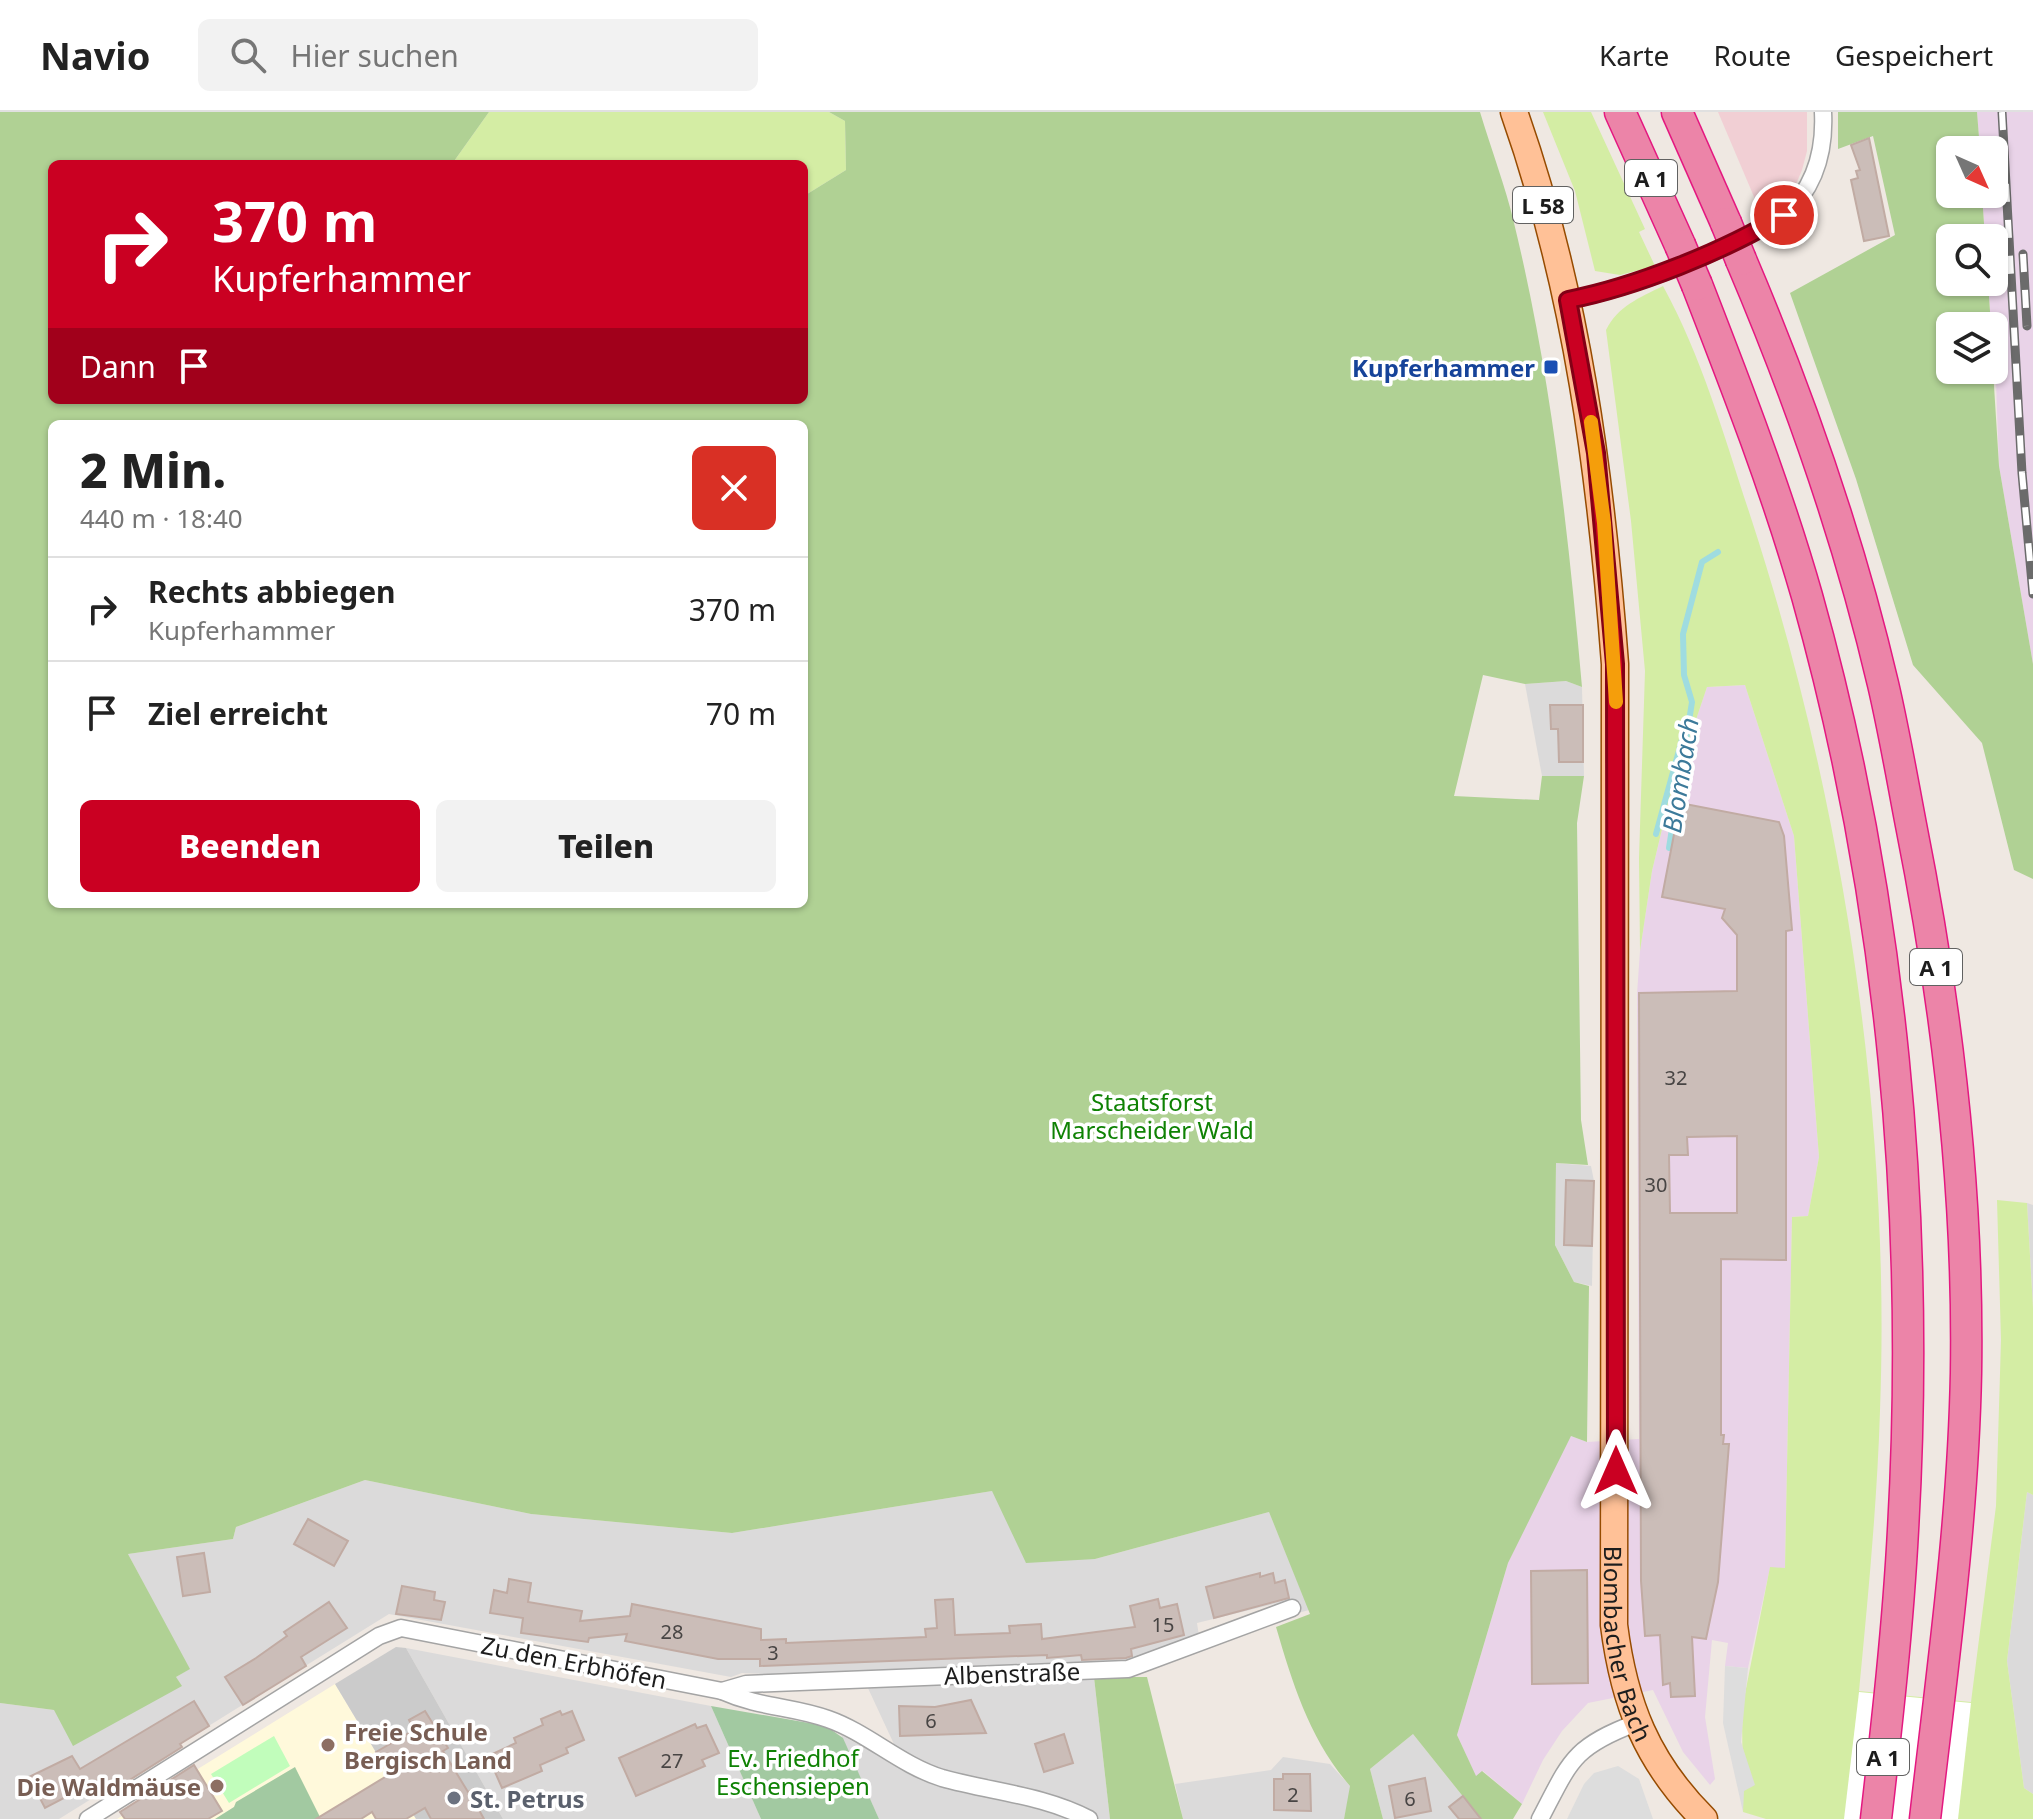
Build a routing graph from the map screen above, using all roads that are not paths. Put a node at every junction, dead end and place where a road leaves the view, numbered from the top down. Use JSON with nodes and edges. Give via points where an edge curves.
{"nodes":[{"id":1,"x":1514,"y":112,"type":"edge"},
{"id":2,"x":1620,"y":112,"type":"edge"},
{"id":3,"x":1677,"y":112,"type":"edge"},
{"id":4,"x":1823,"y":112,"type":"edge"},
{"id":5,"x":1568,"y":300,"type":"junction"},
{"id":6,"x":1292,"y":1608,"type":"dead end"},
{"id":7,"x":722,"y":1691,"type":"junction"},
{"id":8,"x":1636,"y":1723,"type":"junction"},
{"id":9,"x":88,"y":1819,"type":"edge"},
{"id":10,"x":1089,"y":1819,"type":"edge"},
{"id":11,"x":1540,"y":1819,"type":"edge"},
{"id":12,"x":1704,"y":1819,"type":"edge"},
{"id":13,"x":1876,"y":1819,"type":"edge"},
{"id":14,"x":1925,"y":1819,"type":"edge"}],
"edges":[{"from":1,"to":5,"type":"main road","name":"Blombacher Bach","number":"L 58"},
{"from":2,"to":13,"type":"highway","number":"A 1","bridge":true,"via":[[1697,285],[1766,468],[1807,596],[1836,711],[1884,975],[1905,1198],[1905,1504]]},
{"from":3,"to":14,"type":"highway","number":"A 1","bridge":true,"via":[[1777,345],[1854,576],[1883,683],[1936,966],[1961,1180],[1966,1369],[1959,1518]]},
{"from":4,"to":5,"type":"street","via":[[1822,152],[1814,175],[1802,199],[1784,215],[1656,274]]},
{"from":5,"to":8,"type":"main road","name":"Blombacher Bach","number":"L 58","via":[[1596,453],[1615,664],[1614,1625],[1621,1681]]},
{"from":6,"to":7,"type":"street","name":"Albenstraße","via":[[1128,1669],[746,1684]]},
{"from":7,"to":9,"type":"street","name":"Zu den Erbhöfen","via":[[401,1628],[379,1636]]},
{"from":7,"to":10,"type":"street","name":"Zu den Erbhöfen","via":[[751,1704],[829,1719],[909,1765],[941,1777],[1061,1805]]},
{"from":8,"to":11,"type":"street","via":[[1603,1735],[1579,1752]]},
{"from":8,"to":12,"type":"main road","name":"Blombacher Bach","number":"L 58","via":[[1667,1775]]}]}
